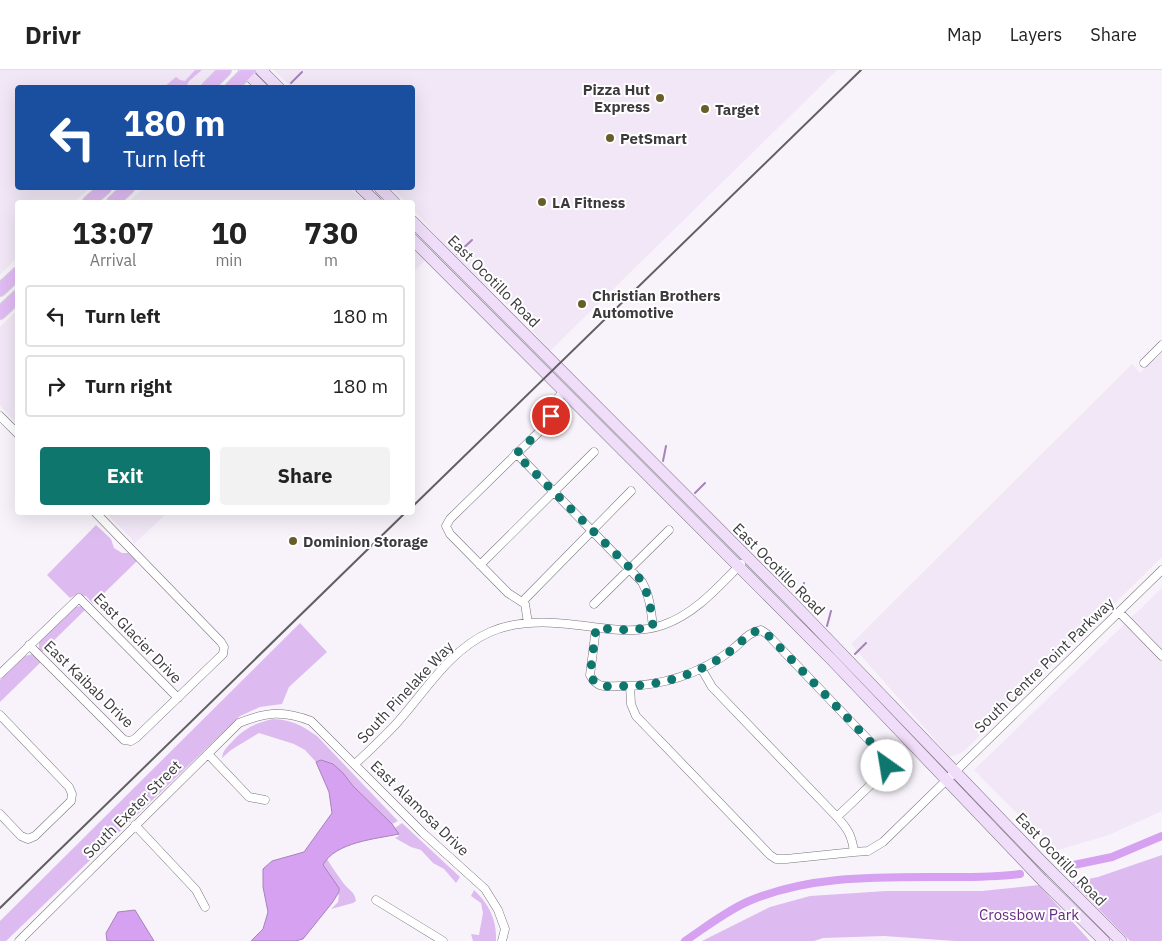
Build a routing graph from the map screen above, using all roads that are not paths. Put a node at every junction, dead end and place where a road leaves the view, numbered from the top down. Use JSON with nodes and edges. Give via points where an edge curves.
{"nodes":[{"id":1,"x":225,"y":70,"type":"edge"},
{"id":2,"x":261,"y":70,"type":"edge"},
{"id":3,"x":247,"y":71,"type":"edge"},
{"id":4,"x":210,"y":85,"type":"edge"},
{"id":5,"x":234,"y":85,"type":"edge"},
{"id":6,"x":259,"y":85,"type":"edge"},
{"id":7,"x":276,"y":85,"type":"edge"},
{"id":8,"x":103,"y":190,"type":"edge"},
{"id":9,"x":126,"y":190,"type":"edge"},
{"id":10,"x":382,"y":190,"type":"edge"},
{"id":11,"x":91,"y":200,"type":"edge"},
{"id":12,"x":115,"y":200,"type":"edge"},
{"id":13,"x":392,"y":200,"type":"edge"},
{"id":14,"x":415,"y":224,"type":"edge"},
{"id":15,"x":415,"y":242,"type":"edge"},
{"id":16,"x":15,"y":276,"type":"edge"},
{"id":17,"x":0,"y":290,"type":"edge"},
{"id":18,"x":15,"y":299,"type":"edge"},
{"id":19,"x":0,"y":313,"type":"edge"},
{"id":20,"x":1162,"y":346,"type":"edge"},
{"id":21,"x":1144,"y":364,"type":"dead end"},
{"id":22,"x":564,"y":391,"type":"junction"},
{"id":23,"x":0,"y":416,"type":"edge"},
{"id":24,"x":15,"y":431,"type":"edge"},
{"id":25,"x":594,"y":452,"type":"dead end"},
{"id":26,"x":516,"y":454,"type":"junction"},
{"id":27,"x":631,"y":491,"type":"dead end"},
{"id":28,"x":554,"y":493,"type":"junction"},
{"id":29,"x":98,"y":515,"type":"edge"},
{"id":30,"x":592,"y":530,"type":"junction"},
{"id":31,"x":669,"y":530,"type":"dead end"},
{"id":32,"x":747,"y":558,"type":"junction"},
{"id":33,"x":480,"y":565,"type":"junction"},
{"id":34,"x":738,"y":567,"type":"junction"},
{"id":35,"x":630,"y":568,"type":"junction"},
{"id":36,"x":1162,"y":570,"type":"edge"},
{"id":37,"x":522,"y":602,"type":"junction"},
{"id":38,"x":594,"y":604,"type":"dead end"},
{"id":39,"x":1119,"y":612,"type":"junction"},
{"id":40,"x":528,"y":623,"type":"junction"},
{"id":41,"x":653,"y":627,"type":"junction"},
{"id":42,"x":596,"y":628,"type":"junction"},
{"id":43,"x":29,"y":645,"type":"junction"},
{"id":44,"x":1162,"y":656,"type":"edge"},
{"id":45,"x":701,"y":668,"type":"junction"},
{"id":46,"x":0,"y":674,"type":"edge"},
{"id":47,"x":630,"y":686,"type":"junction"},
{"id":48,"x":178,"y":698,"type":"junction"},
{"id":49,"x":274,"y":713,"type":"joint"},
{"id":50,"x":0,"y":715,"type":"edge"},
{"id":51,"x":208,"y":754,"type":"junction"},
{"id":52,"x":355,"y":764,"type":"junction"},
{"id":53,"x":955,"y":771,"type":"junction"},
{"id":54,"x":946,"y":780,"type":"junction"},
{"id":55,"x":265,"y":800,"type":"dead end"},
{"id":56,"x":0,"y":814,"type":"edge"},
{"id":57,"x":837,"y":817,"type":"junction"},
{"id":58,"x":135,"y":826,"type":"junction"},
{"id":59,"x":854,"y":852,"type":"junction"},
{"id":60,"x":376,"y":900,"type":"dead end"},
{"id":61,"x":205,"y":908,"type":"dead end"},
{"id":62,"x":25,"y":939,"type":"edge"},
{"id":63,"x":443,"y":941,"type":"edge"},
{"id":64,"x":502,"y":941,"type":"edge"},
{"id":65,"x":1104,"y":941,"type":"edge"},
{"id":66,"x":1121,"y":941,"type":"edge"}],
"edges":[{"from":1,"to":4,"type":"main road"},
{"from":2,"to":7,"type":"main road"},
{"from":3,"to":5,"type":"main road"},
{"from":3,"to":6,"type":"main road"},
{"from":8,"to":11,"type":"main road"},
{"from":9,"to":12,"type":"main road"},
{"from":10,"to":13,"type":"main road"},
{"from":14,"to":32,"type":"main road","name":"East Ocotillo Road"},
{"from":15,"to":22,"type":"main road","name":"East Ocotillo Road"},
{"from":16,"to":17,"type":"main road"},
{"from":18,"to":19,"type":"main road"},
{"from":20,"to":21,"type":"street"},
{"from":22,"to":26,"type":"street","via":[[554,402],[548,422]]},
{"from":22,"to":34,"type":"main road","name":"East Ocotillo Road"},
{"from":23,"to":24,"type":"street"},
{"from":25,"to":28,"type":"street"},
{"from":26,"to":28,"type":"street"},
{"from":26,"to":33,"type":"street","via":[[447,524],[447,531]]},
{"from":27,"to":30,"type":"street"},
{"from":28,"to":30,"type":"street"},
{"from":28,"to":33,"type":"street"},
{"from":29,"to":48,"type":"street","via":[[222,642],[223,654]]},
{"from":30,"to":35,"type":"street"},
{"from":30,"to":37,"type":"street"},
{"from":31,"to":35,"type":"street"},
{"from":32,"to":34,"type":"street","name":"South Pinelake Way"},
{"from":32,"to":53,"type":"main road","name":"East Ocotillo Road"},
{"from":33,"to":37,"type":"street","via":[[508,593]]},
{"from":34,"to":41,"type":"street","name":"South Pinelake Way","via":[[697,606],[663,625]]},
{"from":34,"to":54,"type":"main road","name":"East Ocotillo Road"},
{"from":35,"to":38,"type":"street"},
{"from":35,"to":41,"type":"street","via":[[647,591]]},
{"from":36,"to":39,"type":"street","name":"South Centre Point Parkway"},
{"from":37,"to":40,"type":"street","via":[[526,606]]},
{"from":39,"to":44,"type":"street"},
{"from":39,"to":53,"type":"street","name":"South Centre Point Parkway"},
{"from":40,"to":42,"type":"street","name":"South Pinelake Way"},
{"from":40,"to":52,"type":"street","name":"South Pinelake Way","via":[[491,632],[454,656],[396,724]]},
{"from":41,"to":42,"type":"street","name":"South Pinelake Way","via":[[629,630]]},
{"from":42,"to":47,"type":"street","via":[[590,675],[593,681],[602,686]]},
{"from":43,"to":46,"type":"street"},
{"from":43,"to":48,"type":"street","name":"East Kaibab Drive","via":[[124,740],[136,738]]},
{"from":43,"to":48,"type":"street","name":"East Glacier Drive","via":[[79,598]]},
{"from":45,"to":47,"type":"street","via":[[680,677]]},
{"from":45,"to":57,"type":"street","via":[[712,687]]},
{"from":45,"to":57,"type":"street","via":[[732,650],[754,631],[761,630],[883,755],[887,766],[882,774]]},
{"from":47,"to":59,"type":"street","name":"South Centre Point Parkway","via":[[631,704],[636,716],[770,855],[786,859]]},
{"from":49,"to":51,"type":"street","name":"South Exeter Street","via":[[239,723]]},
{"from":49,"to":52,"type":"street","name":"East Alamosa Drive","via":[[311,721]]},
{"from":50,"to":56,"type":"street","via":[[72,794],[70,801],[28,839]]},
{"from":51,"to":55,"type":"street","via":[[249,796]]},
{"from":51,"to":58,"type":"street","name":"South Exeter Street"},
{"from":52,"to":64,"type":"street","name":"East Alamosa Drive","via":[[422,833],[485,890],[505,929]]},
{"from":53,"to":54,"type":"street","name":"South Centre Point Parkway"},
{"from":53,"to":66,"type":"main road","name":"East Ocotillo Road"},
{"from":54,"to":59,"type":"street","name":"South Centre Point Parkway","via":[[883,842],[868,850]]},
{"from":54,"to":65,"type":"main road","name":"East Ocotillo Road"},
{"from":57,"to":59,"type":"street","via":[[848,828]]},
{"from":58,"to":61,"type":"street","via":[[196,890]]},
{"from":58,"to":62,"type":"street","name":"South Exeter Street"},
{"from":60,"to":63,"type":"street"}]}
